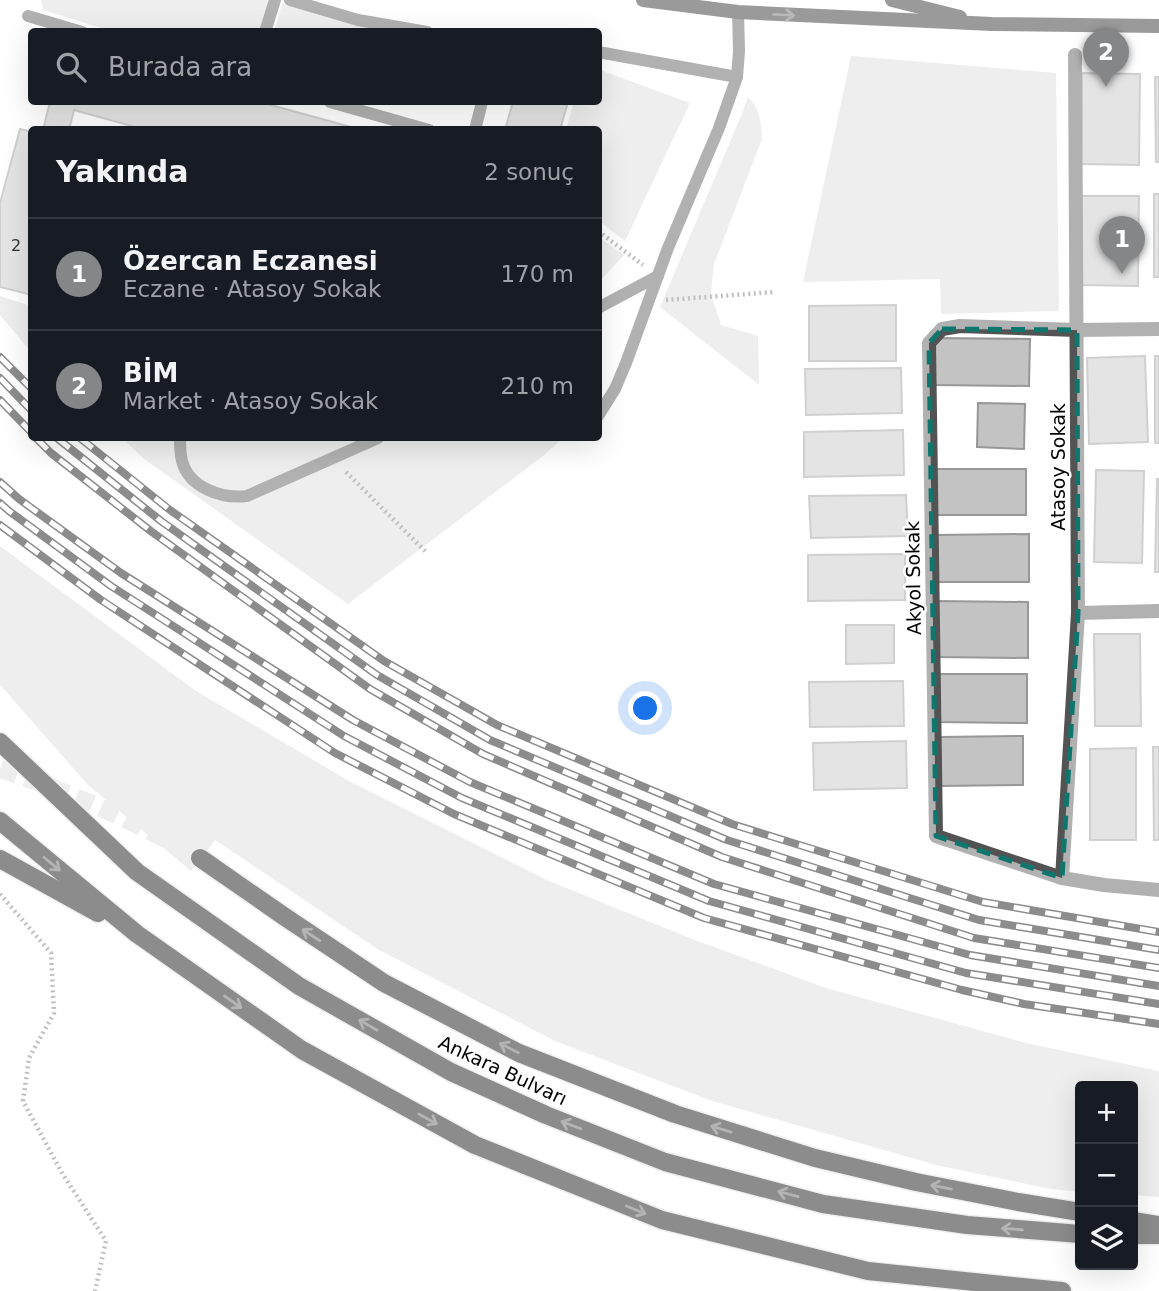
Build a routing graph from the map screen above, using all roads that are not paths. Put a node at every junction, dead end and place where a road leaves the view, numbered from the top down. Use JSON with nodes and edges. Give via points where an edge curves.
{"nodes":[{"id":1,"x":275,"y":0,"type":"edge"},
{"id":2,"x":290,"y":0,"type":"edge"},
{"id":3,"x":643,"y":0,"type":"edge"},
{"id":4,"x":892,"y":0,"type":"edge"},
{"id":5,"x":738,"y":12,"type":"junction"},
{"id":6,"x":28,"y":16,"type":"dead end"},
{"id":7,"x":992,"y":24,"type":"junction"},
{"id":8,"x":1159,"y":26,"type":"edge"},
{"id":9,"x":68,"y":28,"type":"edge"},
{"id":10,"x":266,"y":28,"type":"edge"},
{"id":11,"x":404,"y":28,"type":"edge"},
{"id":12,"x":602,"y":53,"type":"edge"},
{"id":13,"x":1075,"y":55,"type":"dead end"},
{"id":14,"x":737,"y":77,"type":"junction"},
{"id":15,"x":341,"y":105,"type":"edge"},
{"id":16,"x":481,"y":105,"type":"edge"},
{"id":17,"x":415,"y":126,"type":"edge"},
{"id":18,"x":476,"y":126,"type":"edge"},
{"id":19,"x":657,"y":276,"type":"junction"},
{"id":20,"x":602,"y":306,"type":"edge"},
{"id":21,"x":1159,"y":329,"type":"edge"},
{"id":22,"x":1077,"y":330,"type":"junction"},
{"id":23,"x":602,"y":410,"type":"edge"},
{"id":24,"x":180,"y":441,"type":"edge"},
{"id":25,"x":371,"y":441,"type":"edge"},
{"id":26,"x":1159,"y":611,"type":"edge"},
{"id":27,"x":1077,"y":613,"type":"junction"},
{"id":28,"x":0,"y":742,"type":"edge"},
{"id":29,"x":0,"y":821,"type":"edge"},
{"id":30,"x":200,"y":858,"type":"tunnel mouth"},
{"id":31,"x":0,"y":859,"type":"edge"},
{"id":32,"x":1062,"y":878,"type":"junction"},
{"id":33,"x":1159,"y":890,"type":"edge"},
{"id":34,"x":137,"y":934,"type":"junction"},
{"id":35,"x":1075,"y":1211,"type":"edge"},
{"id":36,"x":1138,"y":1222,"type":"edge"},
{"id":37,"x":1159,"y":1226,"type":"edge"},
{"id":38,"x":1075,"y":1234,"type":"edge"},
{"id":39,"x":1138,"y":1235,"type":"edge"},
{"id":40,"x":1159,"y":1235,"type":"edge"},
{"id":41,"x":1062,"y":1291,"type":"edge"}],
"edges":[{"from":1,"to":10,"type":"lane"},
{"from":2,"to":11,"type":"lane"},
{"from":3,"to":5,"type":"main road"},
{"from":4,"to":7,"type":"main road"},
{"from":5,"to":7,"type":"main road","one_way":true},
{"from":5,"to":14,"type":"lane"},
{"from":6,"to":9,"type":"lane"},
{"from":7,"to":8,"type":"main road"},
{"from":12,"to":14,"type":"lane"},
{"from":13,"to":22,"type":"street","name":"Atasoy Sokak"},
{"from":14,"to":19,"type":"lane"},
{"from":15,"to":17,"type":"lane"},
{"from":16,"to":18,"type":"lane"},
{"from":19,"to":20,"type":"lane"},
{"from":19,"to":23,"type":"lane","via":[[626,363]]},
{"from":21,"to":22,"type":"street"},
{"from":22,"to":27,"type":"street","name":"Atasoy Sokak"},
{"from":22,"to":32,"type":"street","name":"Akyol Sokak","via":[[960,326],[942,329],[929,343],[936,836]]},
{"from":24,"to":25,"type":"lane","via":[[188,475],[212,492],[234,498]]},
{"from":26,"to":27,"type":"street"},
{"from":27,"to":32,"type":"street","name":"Atasoy Sokak"},
{"from":38,"to":28,"type":"main road","name":"Ankara Bulvarı","one_way":true,"via":[[967,1225],[823,1204],[665,1162],[546,1115],[463,1077],[299,986],[137,872]]},
{"from":29,"to":34,"type":"main road","one_way":true},
{"from":35,"to":30,"type":"main road","one_way":true,"via":[[814,1158],[675,1114],[532,1058],[384,983]]},
{"from":31,"to":34,"type":"main road"},
{"from":32,"to":33,"type":"street"},
{"from":34,"to":41,"type":"main road","one_way":true,"via":[[302,1050],[475,1145],[662,1220],[868,1271]]},
{"from":36,"to":37,"type":"main road"},
{"from":39,"to":40,"type":"main road"}]}
